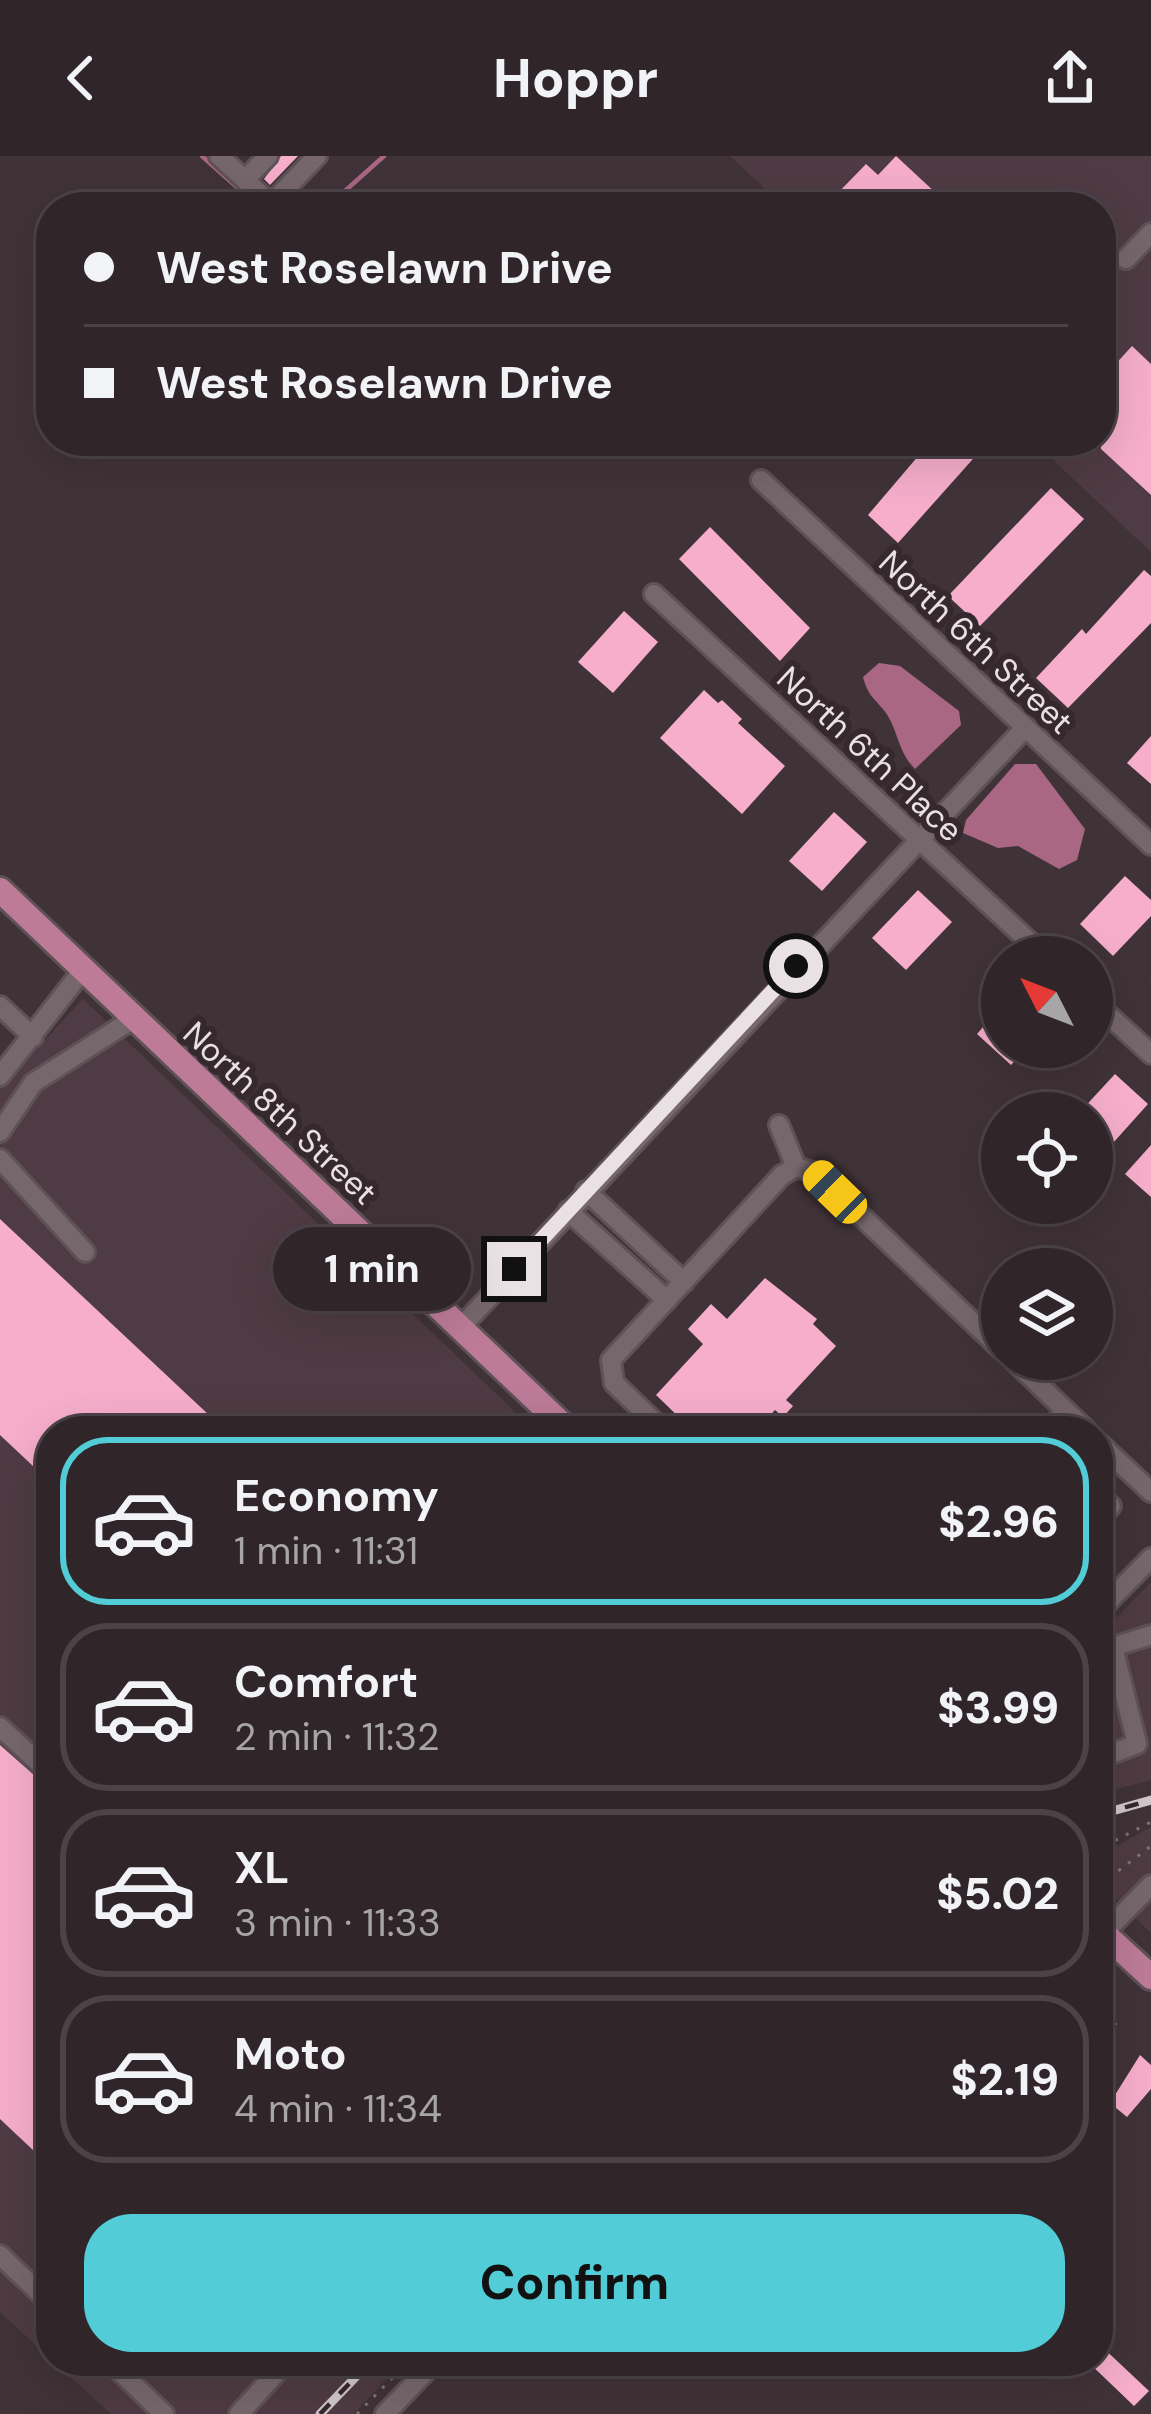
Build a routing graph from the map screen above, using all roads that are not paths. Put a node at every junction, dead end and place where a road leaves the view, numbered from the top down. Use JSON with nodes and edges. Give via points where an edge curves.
{"nodes":[{"id":1,"x":218,"y":156,"type":"edge"},
{"id":2,"x":268,"y":156,"type":"edge"},
{"id":3,"x":316,"y":156,"type":"edge"},
{"id":4,"x":245,"y":180,"type":"junction"},
{"id":5,"x":258,"y":192,"type":"edge"},
{"id":6,"x":282,"y":192,"type":"edge"},
{"id":7,"x":1151,"y":233,"type":"edge"},
{"id":8,"x":1126,"y":260,"type":"dead end"},
{"id":9,"x":761,"y":480,"type":"dead end"},
{"id":10,"x":654,"y":594,"type":"dead end"},
{"id":11,"x":1024,"y":729,"type":"junction"},
{"id":12,"x":917,"y":838,"type":"junction"},
{"id":13,"x":1151,"y":845,"type":"edge"},
{"id":14,"x":0,"y":890,"type":"edge"},
{"id":15,"x":1023,"y":936,"type":"edge"},
{"id":16,"x":83,"y":970,"type":"junction"},
{"id":17,"x":0,"y":1006,"type":"edge"},
{"id":18,"x":134,"y":1019,"type":"junction"},
{"id":19,"x":1113,"y":1019,"type":"edge"},
{"id":20,"x":33,"y":1037,"type":"junction"},
{"id":21,"x":1151,"y":1054,"type":"edge"},
{"id":22,"x":0,"y":1076,"type":"edge"},
{"id":23,"x":779,"y":1125,"type":"dead end"},
{"id":24,"x":0,"y":1132,"type":"edge"},
{"id":25,"x":0,"y":1159,"type":"edge"},
{"id":26,"x":796,"y":1167,"type":"junction"},
{"id":27,"x":586,"y":1192,"type":"junction"},
{"id":28,"x":568,"y":1210,"type":"junction"},
{"id":29,"x":86,"y":1252,"type":"dead end"},
{"id":30,"x":684,"y":1282,"type":"junction"},
{"id":31,"x":667,"y":1300,"type":"junction"},
{"id":32,"x":460,"y":1328,"type":"junction"},
{"id":33,"x":981,"y":1330,"type":"edge"},
{"id":34,"x":1034,"y":1380,"type":"edge"},
{"id":35,"x":1066,"y":1411,"type":"junction"},
{"id":36,"x":553,"y":1416,"type":"edge"},
{"id":37,"x":648,"y":1416,"type":"edge"},
{"id":38,"x":1062,"y":1416,"type":"edge"},
{"id":39,"x":1071,"y":1416,"type":"edge"},
{"id":40,"x":1113,"y":1456,"type":"edge"},
{"id":41,"x":1151,"y":1492,"type":"edge"},
{"id":42,"x":1151,"y":1558,"type":"edge"},
{"id":43,"x":1113,"y":1597,"type":"edge"},
{"id":44,"x":1151,"y":1635,"type":"edge"},
{"id":45,"x":1113,"y":1640,"type":"edge"},
{"id":46,"x":1113,"y":1664,"type":"edge"},
{"id":47,"x":0,"y":1727,"type":"edge"},
{"id":48,"x":1113,"y":1753,"type":"edge"},
{"id":49,"x":36,"y":1760,"type":"edge"},
{"id":50,"x":1151,"y":1885,"type":"edge"},
{"id":51,"x":1113,"y":1919,"type":"edge"},
{"id":52,"x":1113,"y":1942,"type":"edge"},
{"id":53,"x":1151,"y":1978,"type":"edge"},
{"id":54,"x":0,"y":2254,"type":"edge"},
{"id":55,"x":36,"y":2289,"type":"edge"},
{"id":56,"x":125,"y":2376,"type":"edge"},
{"id":57,"x":273,"y":2376,"type":"edge"},
{"id":58,"x":422,"y":2376,"type":"edge"},
{"id":59,"x":164,"y":2414,"type":"edge"},
{"id":60,"x":239,"y":2414,"type":"edge"},
{"id":61,"x":385,"y":2414,"type":"edge"}],
"edges":[{"from":1,"to":4,"type":"street"},
{"from":2,"to":4,"type":"street"},
{"from":3,"to":6,"type":"street"},
{"from":4,"to":5,"type":"street"},
{"from":7,"to":8,"type":"street"},
{"from":9,"to":11,"type":"street","name":"North 6th Street"},
{"from":10,"to":12,"type":"street","name":"North 6th Place"},
{"from":11,"to":12,"type":"street"},
{"from":11,"to":13,"type":"street","name":"North 6th Street"},
{"from":12,"to":15,"type":"street","name":"North 6th Place"},
{"from":12,"to":27,"type":"street"},
{"from":14,"to":16,"type":"main road","name":"North 8th Street"},
{"from":16,"to":18,"type":"main road","name":"North 8th Street"},
{"from":16,"to":20,"type":"street"},
{"from":17,"to":20,"type":"street"},
{"from":18,"to":24,"type":"street","via":[[33,1083]]},
{"from":18,"to":32,"type":"main road","name":"North 8th Street"},
{"from":19,"to":21,"type":"street"},
{"from":20,"to":22,"type":"street"},
{"from":23,"to":26,"type":"street"},
{"from":25,"to":29,"type":"street"},
{"from":26,"to":30,"type":"street"},
{"from":26,"to":33,"type":"street","via":[[816,1173]]},
{"from":27,"to":28,"type":"street"},
{"from":27,"to":30,"type":"street"},
{"from":28,"to":31,"type":"street"},
{"from":28,"to":32,"type":"street"},
{"from":30,"to":31,"type":"street"},
{"from":31,"to":37,"type":"street","via":[[610,1368],[614,1383]]},
{"from":32,"to":36,"type":"main road","name":"North 8th Street"},
{"from":34,"to":35,"type":"street"},
{"from":35,"to":38,"type":"street"},
{"from":35,"to":39,"type":"street"},
{"from":40,"to":41,"type":"street"},
{"from":42,"to":43,"type":"street"},
{"from":44,"to":45,"type":"street"},
{"from":46,"to":48,"type":"street","via":[[1137,1744]]},
{"from":47,"to":49,"type":"street"},
{"from":50,"to":51,"type":"street"},
{"from":52,"to":53,"type":"main road"},
{"from":54,"to":55,"type":"street"},
{"from":56,"to":59,"type":"street"},
{"from":57,"to":60,"type":"street"},
{"from":58,"to":61,"type":"street"}]}
